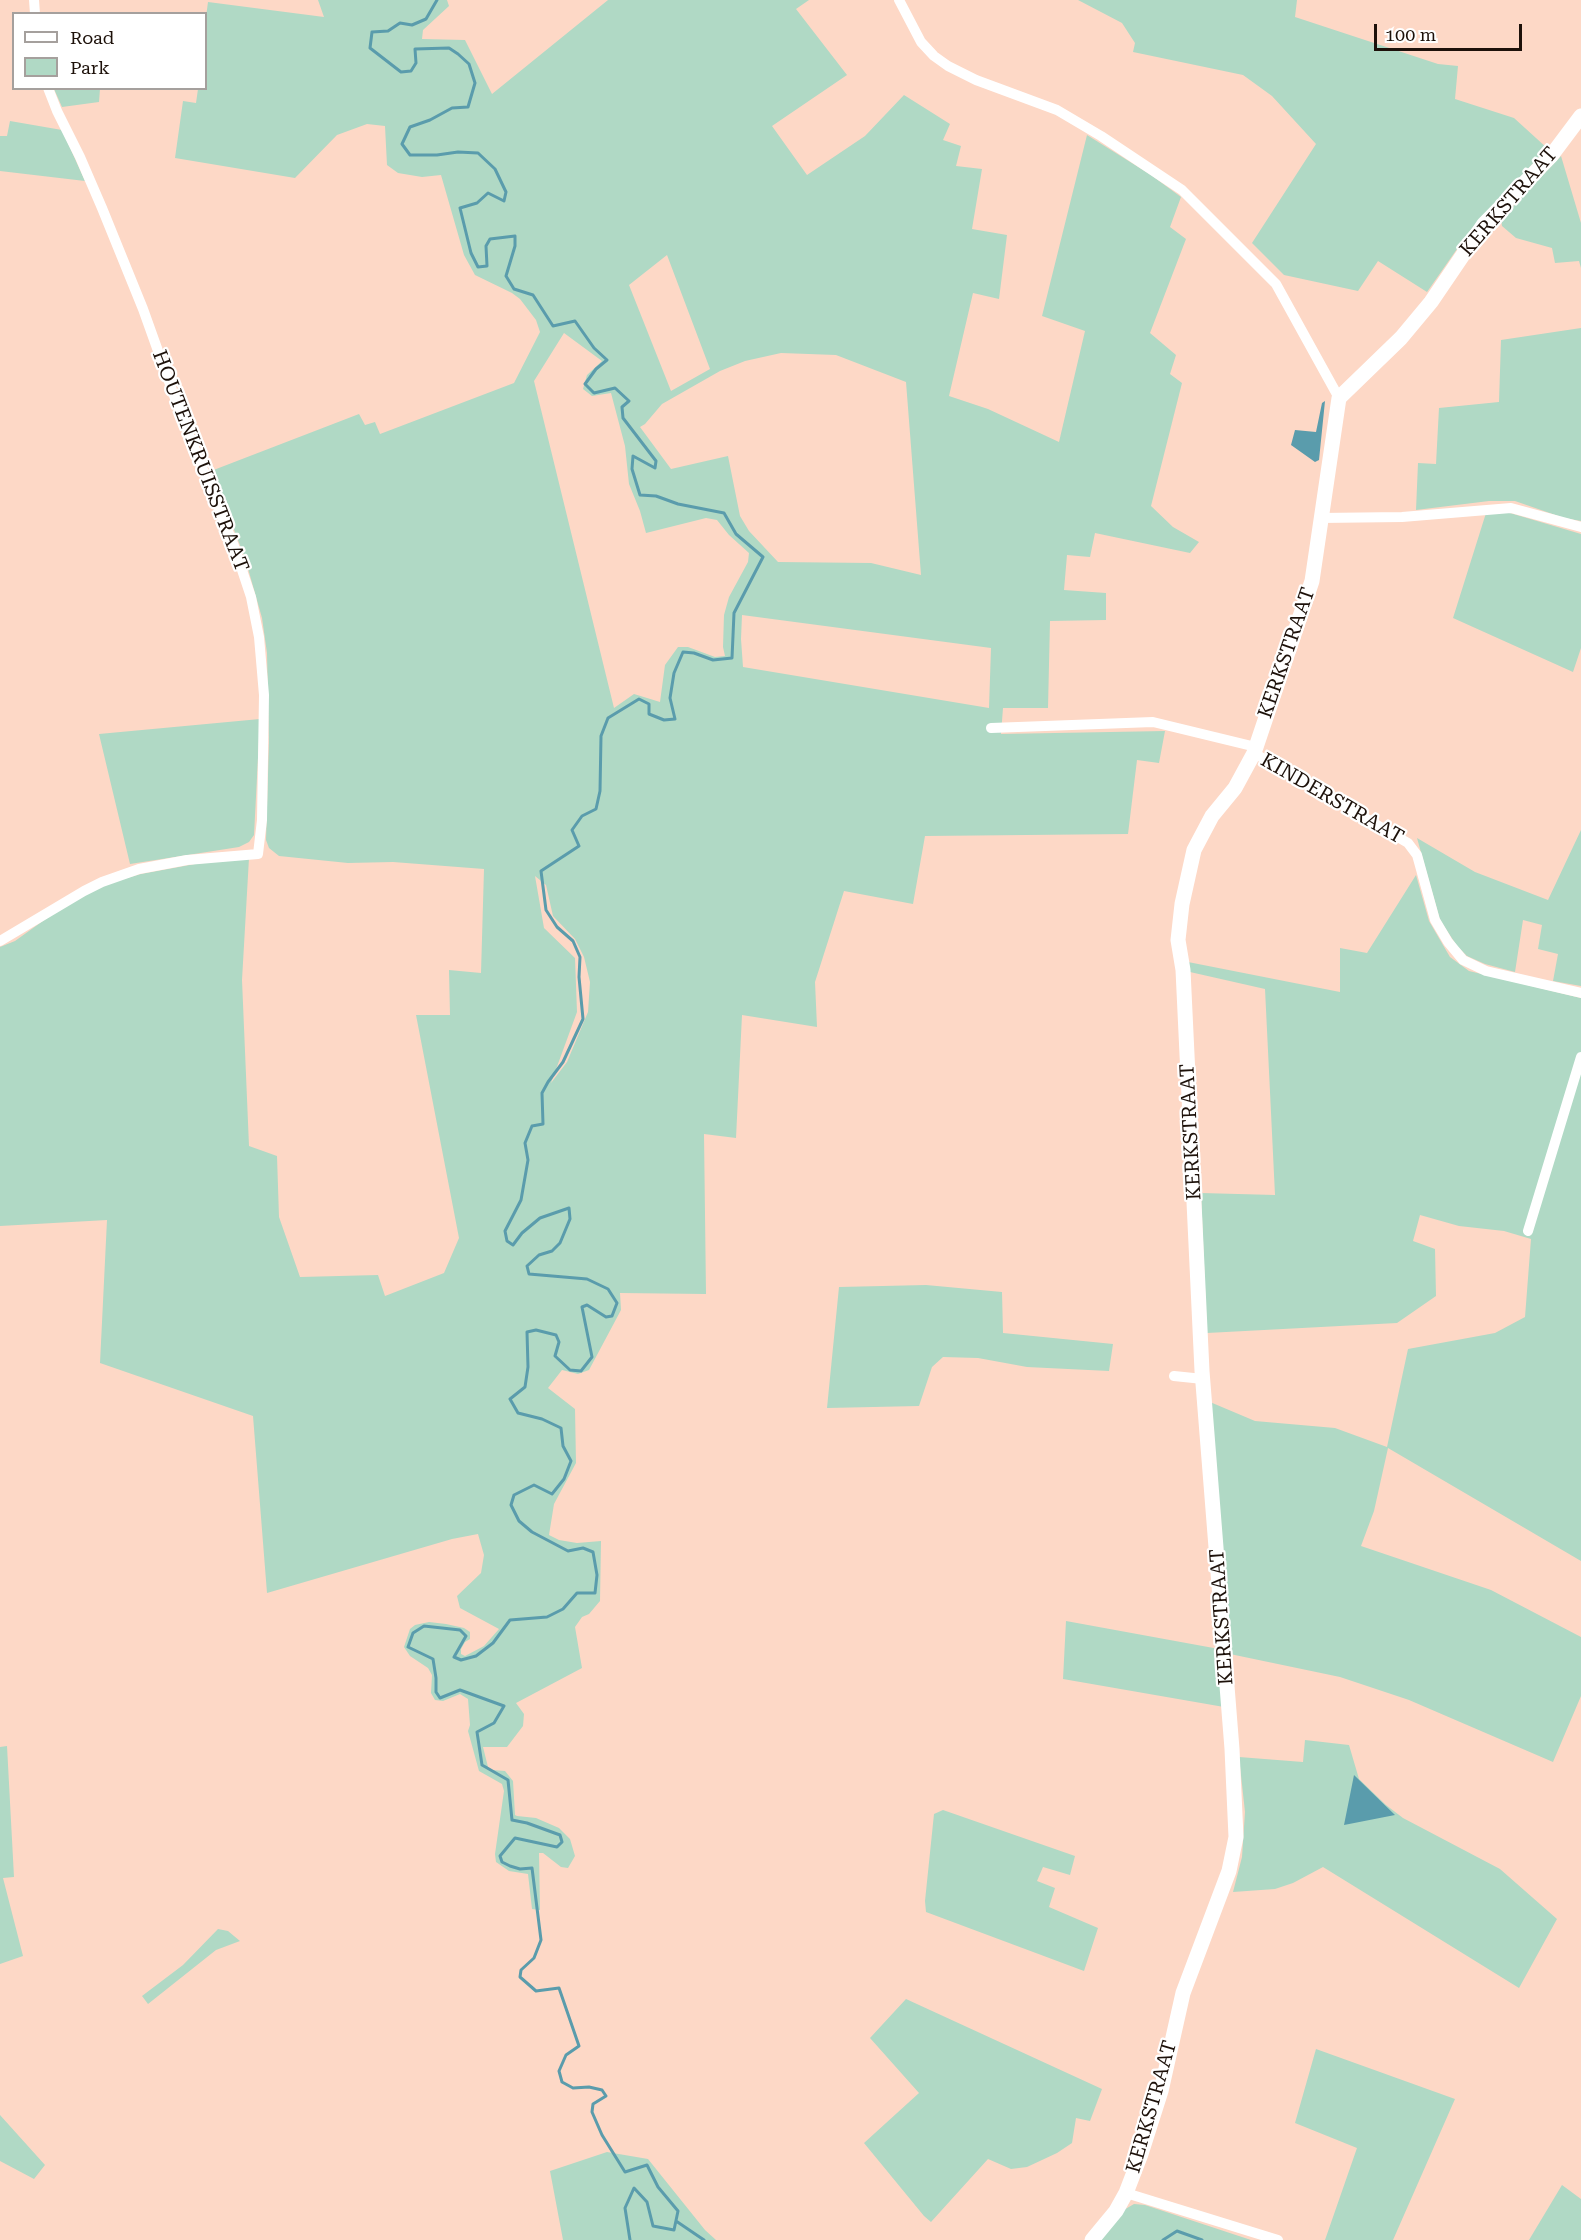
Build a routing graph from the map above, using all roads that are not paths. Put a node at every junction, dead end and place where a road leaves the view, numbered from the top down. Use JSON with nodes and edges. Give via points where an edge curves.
{"nodes":[{"id":1,"x":899,"y":0,"type":"edge"},
{"id":2,"x":49,"y":90,"type":"edge"},
{"id":3,"x":1581,"y":116,"type":"edge"},
{"id":4,"x":1339,"y":398,"type":"junction"},
{"id":5,"x":1320,"y":518,"type":"junction"},
{"id":6,"x":1581,"y":527,"type":"edge"},
{"id":7,"x":991,"y":728,"type":"dead end"},
{"id":8,"x":1255,"y":750,"type":"junction"},
{"id":9,"x":0,"y":941,"type":"edge"},
{"id":10,"x":1581,"y":993,"type":"edge"},
{"id":11,"x":1581,"y":1057,"type":"edge"},
{"id":12,"x":1527,"y":1231,"type":"dead end"},
{"id":13,"x":1174,"y":1376,"type":"dead end"},
{"id":14,"x":1203,"y":1379,"type":"junction"},
{"id":15,"x":1126,"y":2193,"type":"junction"},
{"id":16,"x":1092,"y":2240,"type":"edge"},
{"id":17,"x":1278,"y":2240,"type":"edge"}],
"edges":[{"from":1,"to":4,"type":"street","via":[[921,42],[948,66],[1057,110],[1182,190],[1276,284]]},
{"from":2,"to":9,"type":"street","name":"HOUTENKRUISSTRAAT","via":[[143,309],[251,597],[264,695],[262,820],[258,854],[187,860],[130,872],[84,891]]},
{"from":3,"to":4,"type":"street","name":"KERKSTRAAT","via":[[1551,156],[1484,224],[1431,302],[1401,338]]},
{"from":4,"to":5,"type":"street","name":"KERKSTRAAT"},
{"from":5,"to":6,"type":"street","via":[[1402,517],[1511,508]]},
{"from":5,"to":8,"type":"street","name":"KERKSTRAAT","via":[[1312,580]]},
{"from":7,"to":8,"type":"street","name":"KINDERSTRAAT","via":[[1153,722]]},
{"from":8,"to":10,"type":"street","name":"KINDERSTRAAT","via":[[1408,843],[1417,855],[1435,920],[1463,960],[1486,971]]},
{"from":8,"to":14,"type":"street","name":"KERKSTRAAT","via":[[1194,850],[1178,940],[1183,970]]},
{"from":11,"to":12,"type":"street"},
{"from":13,"to":14,"type":"street"},
{"from":14,"to":15,"type":"street","name":"KERKSTRAAT","via":[[1236,1837],[1229,1871],[1183,1993],[1161,2091]]},
{"from":15,"to":16,"type":"street","name":"KERKSTRAAT"},
{"from":15,"to":17,"type":"street"}]}
